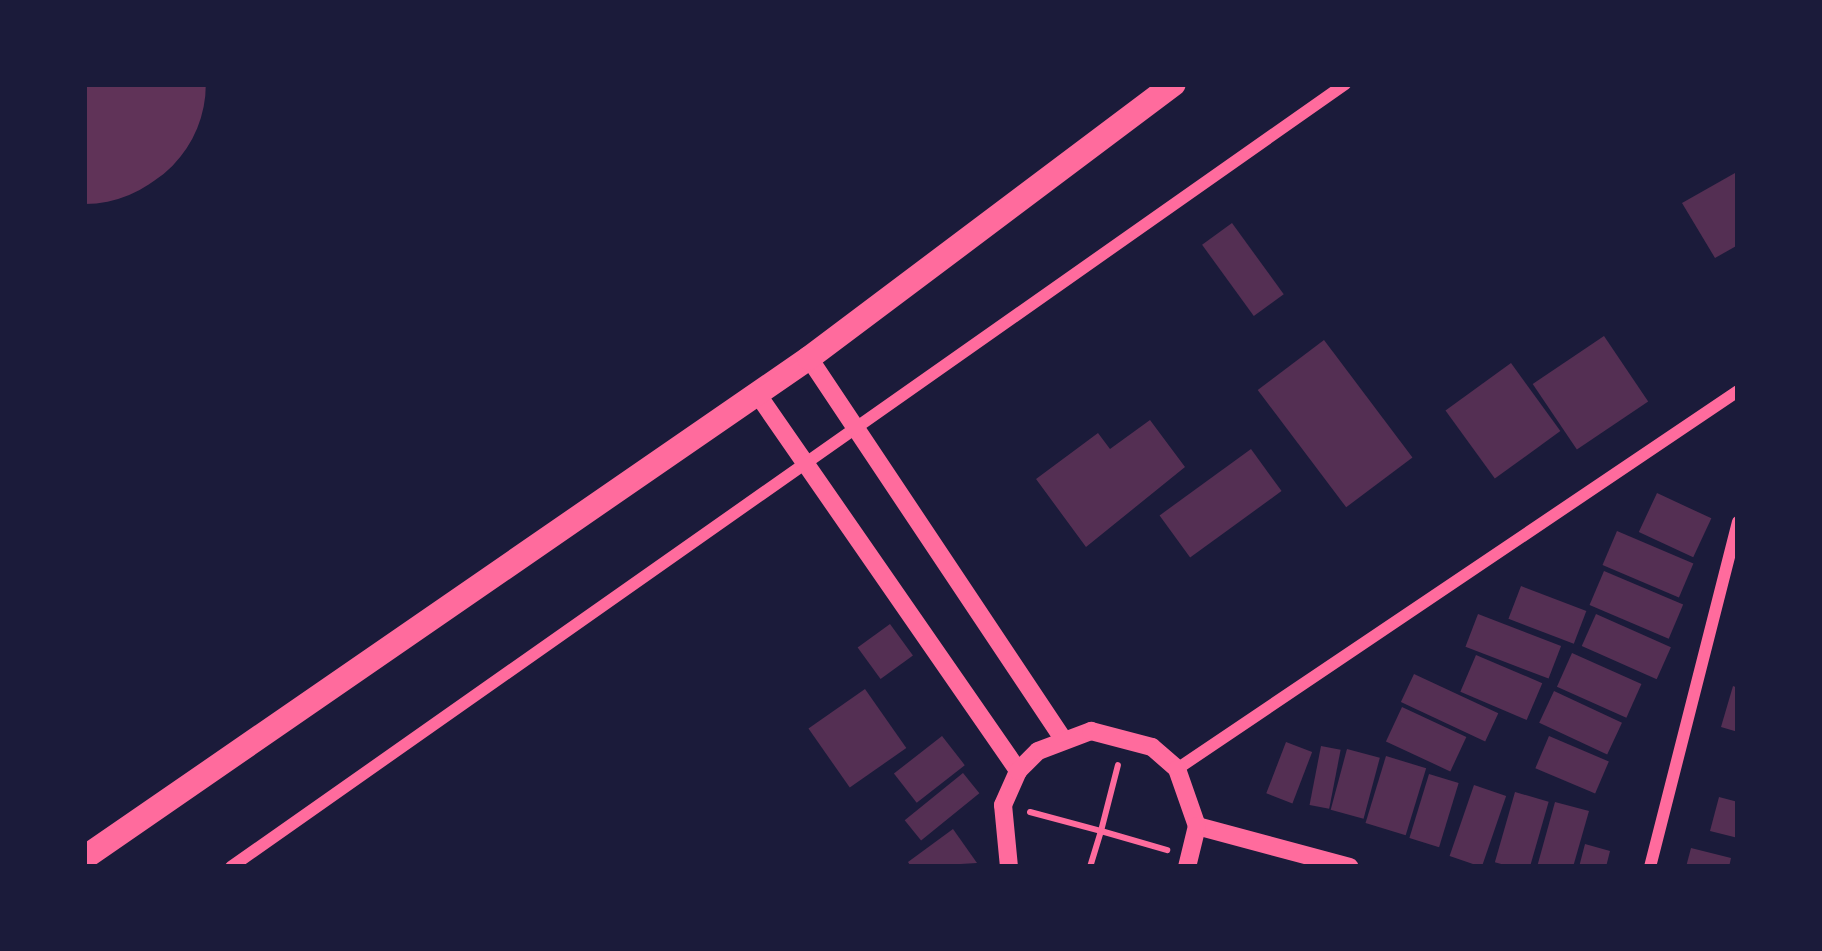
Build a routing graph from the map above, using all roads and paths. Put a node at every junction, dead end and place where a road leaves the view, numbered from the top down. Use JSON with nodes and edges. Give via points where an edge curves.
{"nodes":[{"id":1,"x":1174,"y":84,"type":"edge"},
{"id":2,"x":1345,"y":84,"type":"edge"},
{"id":3,"x":809,"y":358,"type":"junction"},
{"id":4,"x":1738,"y":391,"type":"edge"},
{"id":5,"x":756,"y":392,"type":"junction"},
{"id":6,"x":859,"y":424,"type":"junction"},
{"id":7,"x":807,"y":464,"type":"junction"},
{"id":8,"x":1738,"y":522,"type":"edge"},
{"id":9,"x":1121,"y":733,"type":"junction"},
{"id":10,"x":1062,"y":737,"type":"junction"},
{"id":11,"x":1177,"y":770,"type":"junction"},
{"id":12,"x":1018,"y":771,"type":"junction"},
{"id":13,"x":1003,"y":805,"type":"junction"},
{"id":14,"x":1197,"y":826,"type":"junction"},
{"id":15,"x":1101,"y":831,"type":"junction"},
{"id":16,"x":84,"y":858,"type":"edge"},
{"id":17,"x":1191,"y":861,"type":"edge"},
{"id":18,"x":231,"y":867,"type":"edge"},
{"id":19,"x":1010,"y":867,"type":"edge"},
{"id":20,"x":1090,"y":867,"type":"edge"},
{"id":21,"x":1350,"y":867,"type":"edge"},
{"id":22,"x":1649,"y":867,"type":"edge"}],
"edges":[{"from":1,"to":3,"type":"main road"},
{"from":2,"to":6,"type":"street"},
{"from":3,"to":5,"type":"main road"},
{"from":3,"to":6,"type":"street"},
{"from":4,"to":11,"type":"street"},
{"from":5,"to":7,"type":"street"},
{"from":5,"to":16,"type":"main road"},
{"from":6,"to":7,"type":"street"},
{"from":6,"to":10,"type":"street"},
{"from":7,"to":12,"type":"street"},
{"from":7,"to":18,"type":"street"},
{"from":8,"to":22,"type":"street"},
{"from":9,"to":10,"type":"street"},
{"from":9,"to":11,"type":"street"},
{"from":9,"to":15,"type":"path"},
{"from":10,"to":12,"type":"street"},
{"from":11,"to":14,"type":"street"},
{"from":12,"to":13,"type":"street"},
{"from":13,"to":15,"type":"path"},
{"from":13,"to":19,"type":"street"},
{"from":14,"to":17,"type":"street"},
{"from":14,"to":21,"type":"street"},
{"from":15,"to":17,"type":"path"},
{"from":15,"to":20,"type":"path"}]}
